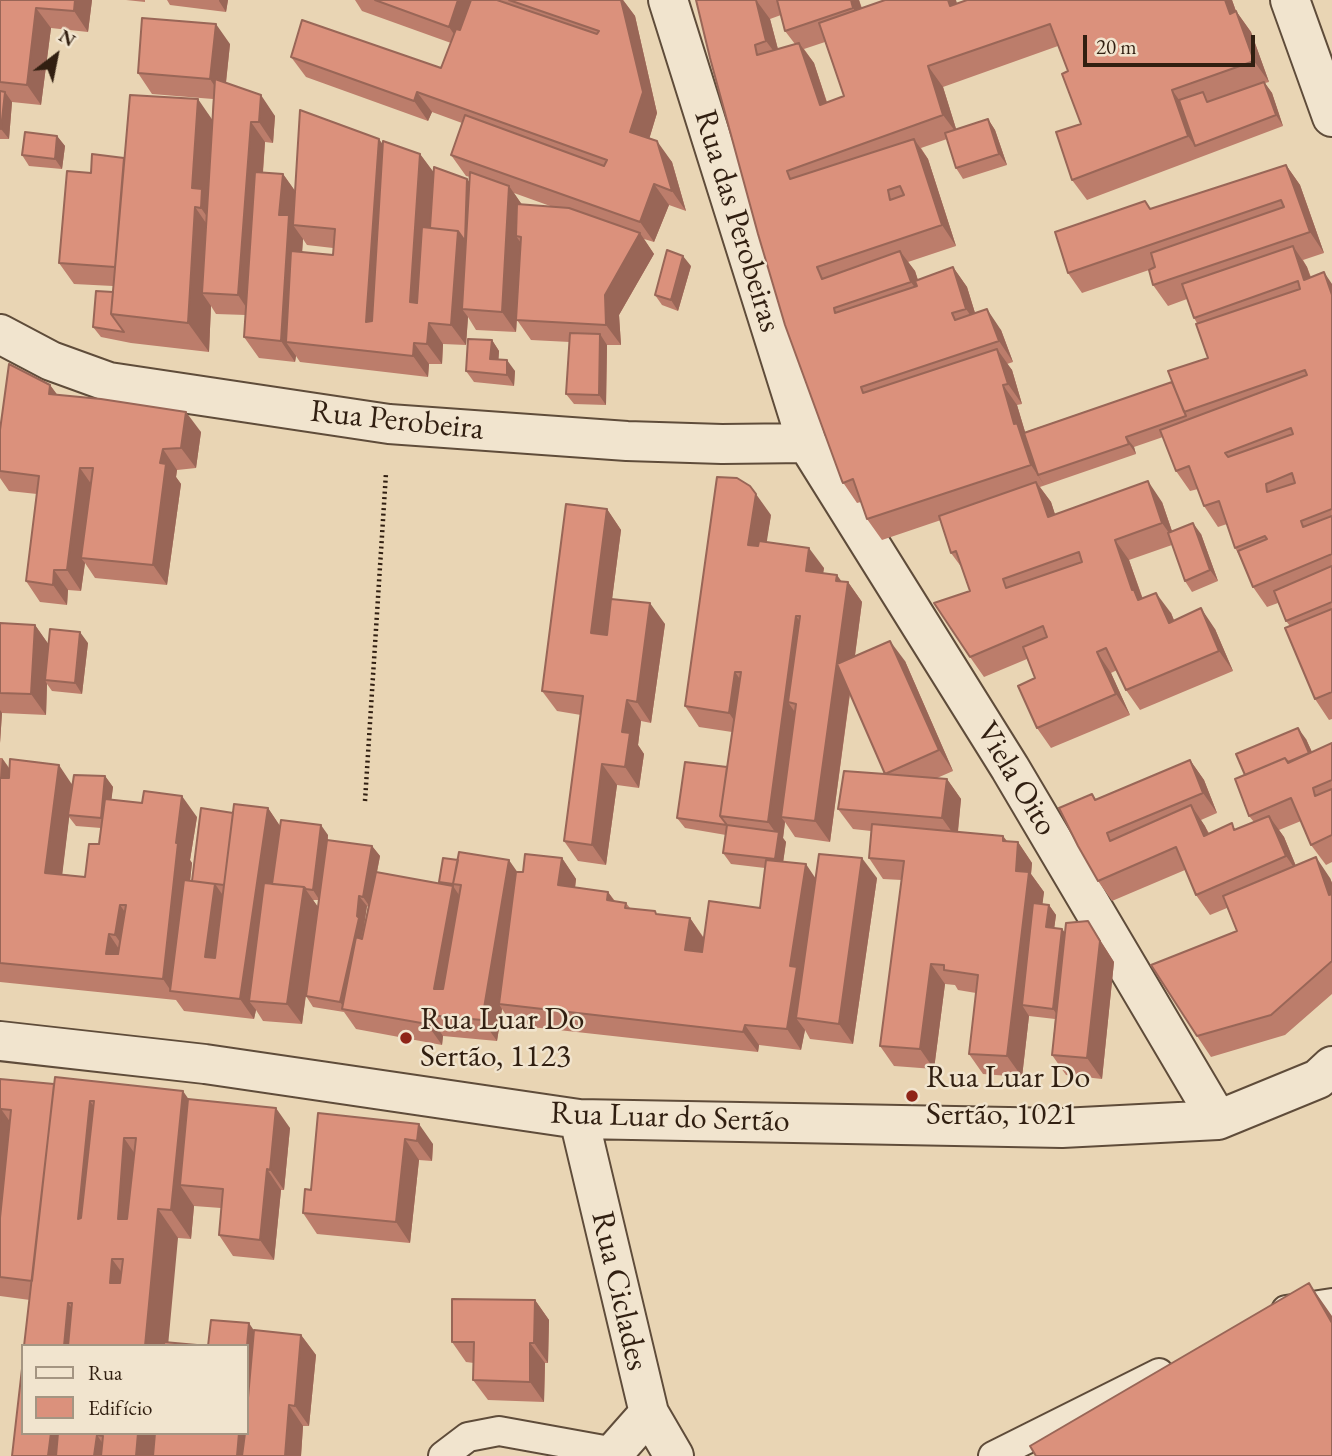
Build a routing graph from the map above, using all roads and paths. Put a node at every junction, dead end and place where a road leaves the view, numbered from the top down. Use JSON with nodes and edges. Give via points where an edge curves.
{"nodes":[{"id":1,"x":668,"y":0,"type":"edge"},
{"id":2,"x":1290,"y":0,"type":"edge"},
{"id":3,"x":1321,"y":54,"type":"edge"},
{"id":4,"x":1332,"y":117,"type":"edge"},
{"id":5,"x":0,"y":334,"type":"edge"},
{"id":6,"x":389,"y":424,"type":"junction"},
{"id":7,"x":807,"y":443,"type":"junction"},
{"id":8,"x":365,"y":801,"type":"dead end"},
{"id":9,"x":0,"y":1041,"type":"edge"},
{"id":10,"x":1332,"y":1066,"type":"edge"},
{"id":11,"x":579,"y":1119,"type":"junction"},
{"id":12,"x":1218,"y":1120,"type":"junction"},
{"id":13,"x":1332,"y":1303,"type":"edge"},
{"id":14,"x":1264,"y":1321,"type":"edge"},
{"id":15,"x":1178,"y":1364,"type":"edge"},
{"id":16,"x":649,"y":1413,"type":"junction"},
{"id":17,"x":613,"y":1454,"type":"edge"},
{"id":18,"x":443,"y":1456,"type":"edge"},
{"id":19,"x":674,"y":1456,"type":"edge"},
{"id":20,"x":993,"y":1456,"type":"edge"}],
"edges":[{"from":1,"to":7,"type":"street","name":"Rua das Perobeiras"},
{"from":2,"to":3,"type":"street"},
{"from":3,"to":4,"type":"street"},
{"from":5,"to":6,"type":"street","name":"Rua Perobeira","via":[[51,361],[109,382]]},
{"from":6,"to":7,"type":"street","name":"Rua Perobeira","via":[[627,441]]},
{"from":6,"to":8,"type":"path"},
{"from":7,"to":12,"type":"street","name":"Viela Oito","via":[[1010,768]]},
{"from":9,"to":11,"type":"street","name":"Rua Luar do Sertão","via":[[205,1064]]},
{"from":10,"to":12,"type":"street","name":"Rua Luar do Sertão","via":[[1318,1079]]},
{"from":11,"to":12,"type":"street","name":"Rua Luar do Sertão","via":[[1062,1128]]},
{"from":11,"to":16,"type":"street","name":"Rua Ciclades"},
{"from":13,"to":14,"type":"lane","via":[[1289,1309]]},
{"from":15,"to":20,"type":"lane"},
{"from":16,"to":17,"type":"street"},
{"from":16,"to":19,"type":"street","name":"Rua Ciclades"},
{"from":17,"to":18,"type":"lane","via":[[499,1431],[468,1437]]}]}
